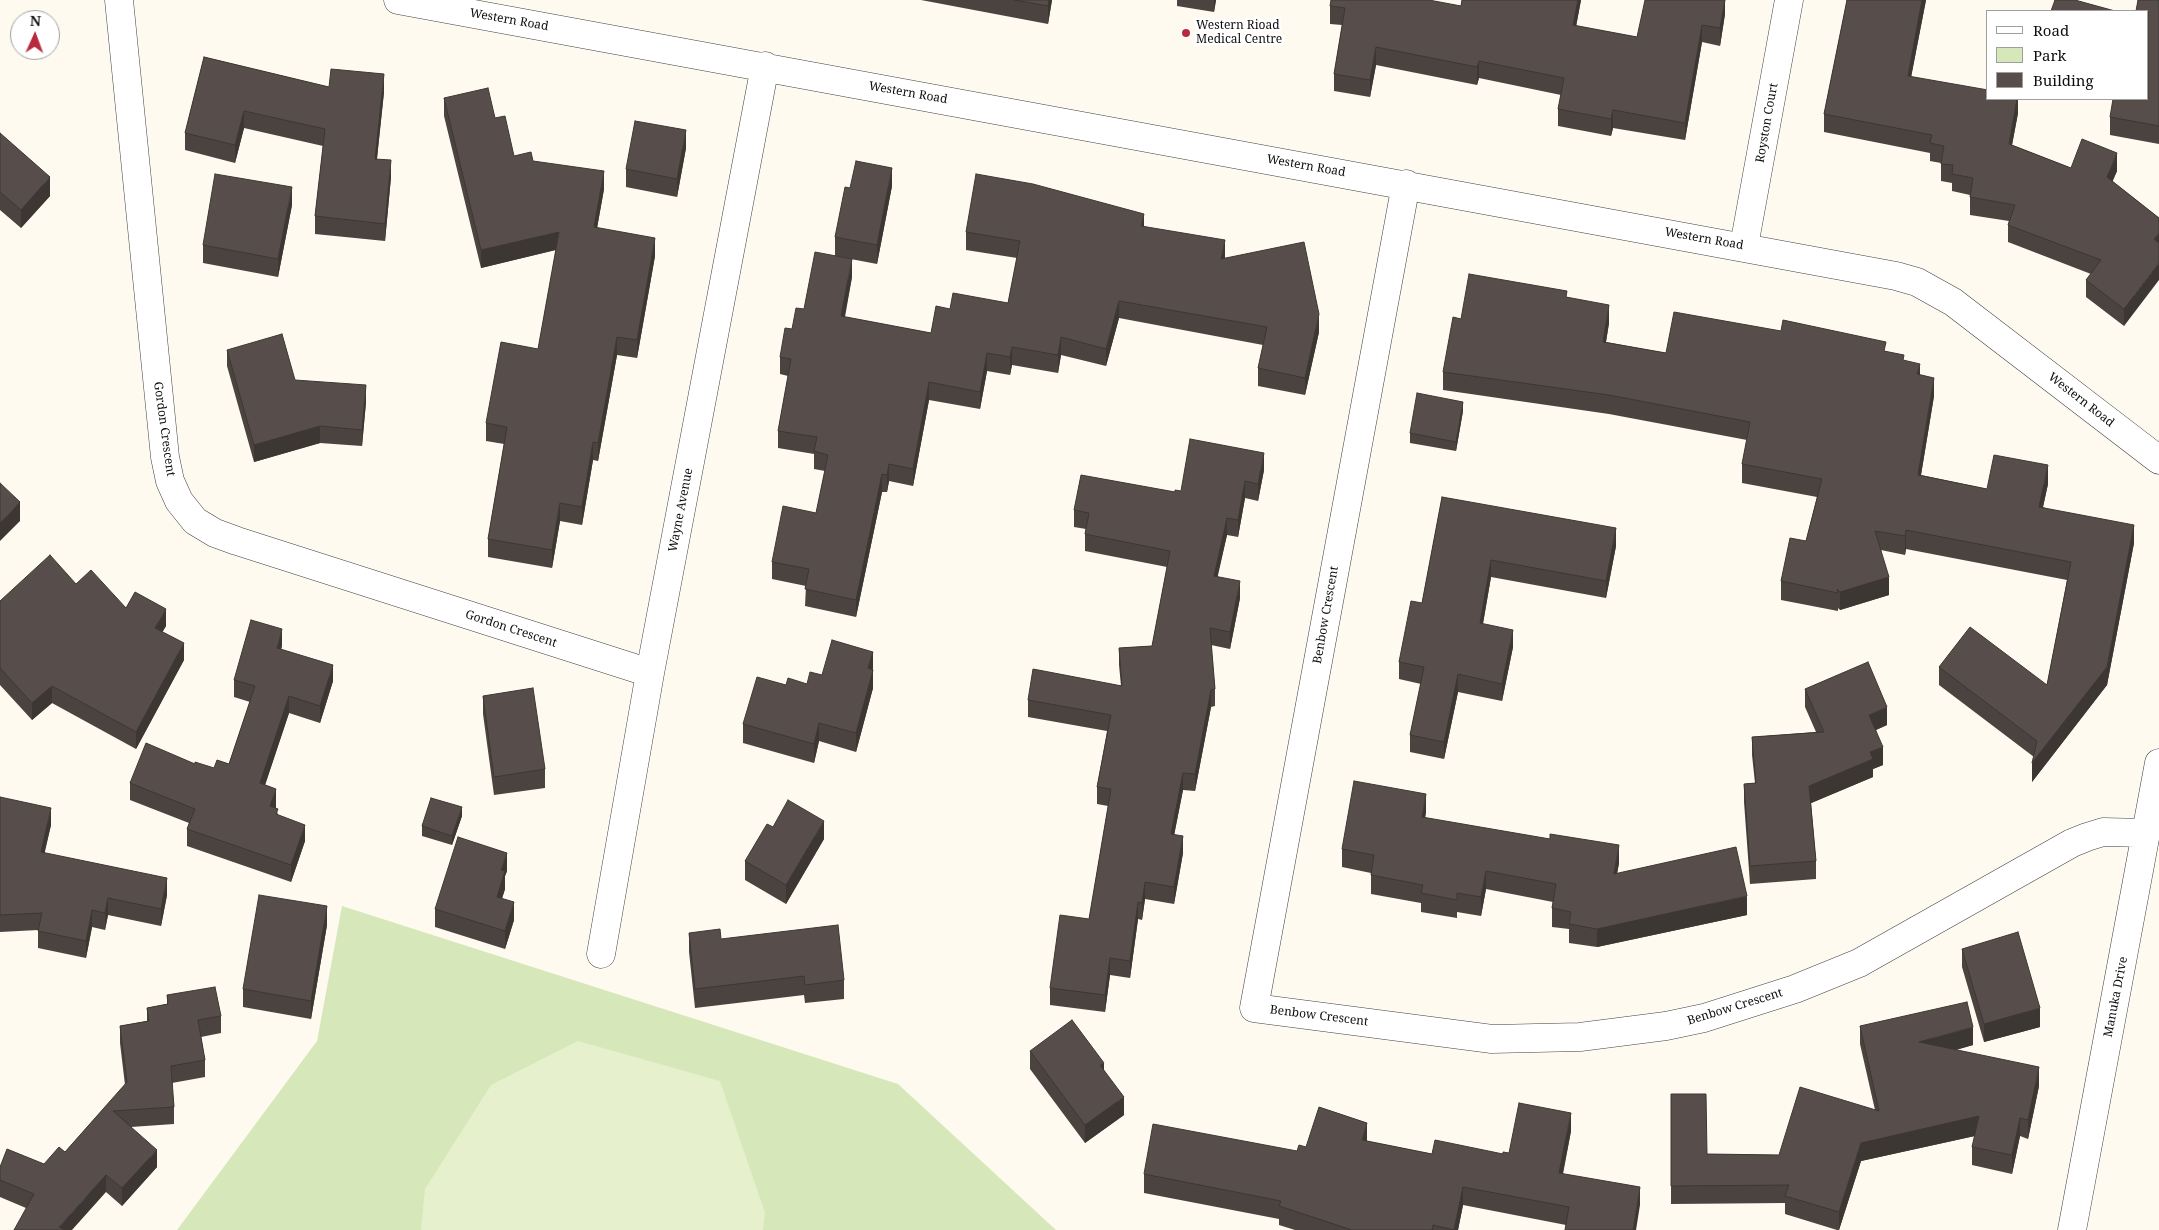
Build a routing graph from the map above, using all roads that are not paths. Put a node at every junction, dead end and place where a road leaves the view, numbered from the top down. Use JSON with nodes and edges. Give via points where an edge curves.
{"nodes":[{"id":1,"x":118,"y":0,"type":"edge"},
{"id":2,"x":398,"y":0,"type":"edge"},
{"id":3,"x":1789,"y":0,"type":"edge"},
{"id":4,"x":765,"y":66,"type":"junction"},
{"id":5,"x":1406,"y":184,"type":"junction"},
{"id":6,"x":1744,"y":246,"type":"junction"},
{"id":7,"x":2159,"y":460,"type":"edge"},
{"id":8,"x":650,"y":673,"type":"junction"},
{"id":9,"x":2159,"y":763,"type":"edge"},
{"id":10,"x":2146,"y":833,"type":"junction"},
{"id":11,"x":601,"y":954,"type":"dead end"},
{"id":12,"x":2072,"y":1230,"type":"edge"}],
"edges":[{"from":1,"to":8,"type":"street","name":"Gordon Crescent","via":[[164,449],[170,481],[179,502],[195,521],[237,541]]},
{"from":2,"to":4,"type":"street","name":"Western Road"},
{"from":3,"to":6,"type":"street","name":"Royston Court"},
{"from":4,"to":5,"type":"street","name":"Western Road"},
{"from":4,"to":8,"type":"street","name":"Wayne Avenue"},
{"from":5,"to":6,"type":"street","name":"Western Road"},
{"from":5,"to":10,"type":"street","name":"Benbow Crescent","via":[[1254,1008],[1492,1039],[1580,1037],[1666,1026],[1704,1018],[1786,992],[1859,963],[2087,837],[2103,832]]},
{"from":6,"to":7,"type":"street","name":"Western Road","via":[[1896,276],[1936,291]]},
{"from":8,"to":11,"type":"street","name":"Wayne Avenue"},
{"from":9,"to":10,"type":"street","name":"Manuka Drive"},
{"from":10,"to":12,"type":"street","name":"Manuka Drive"}]}
